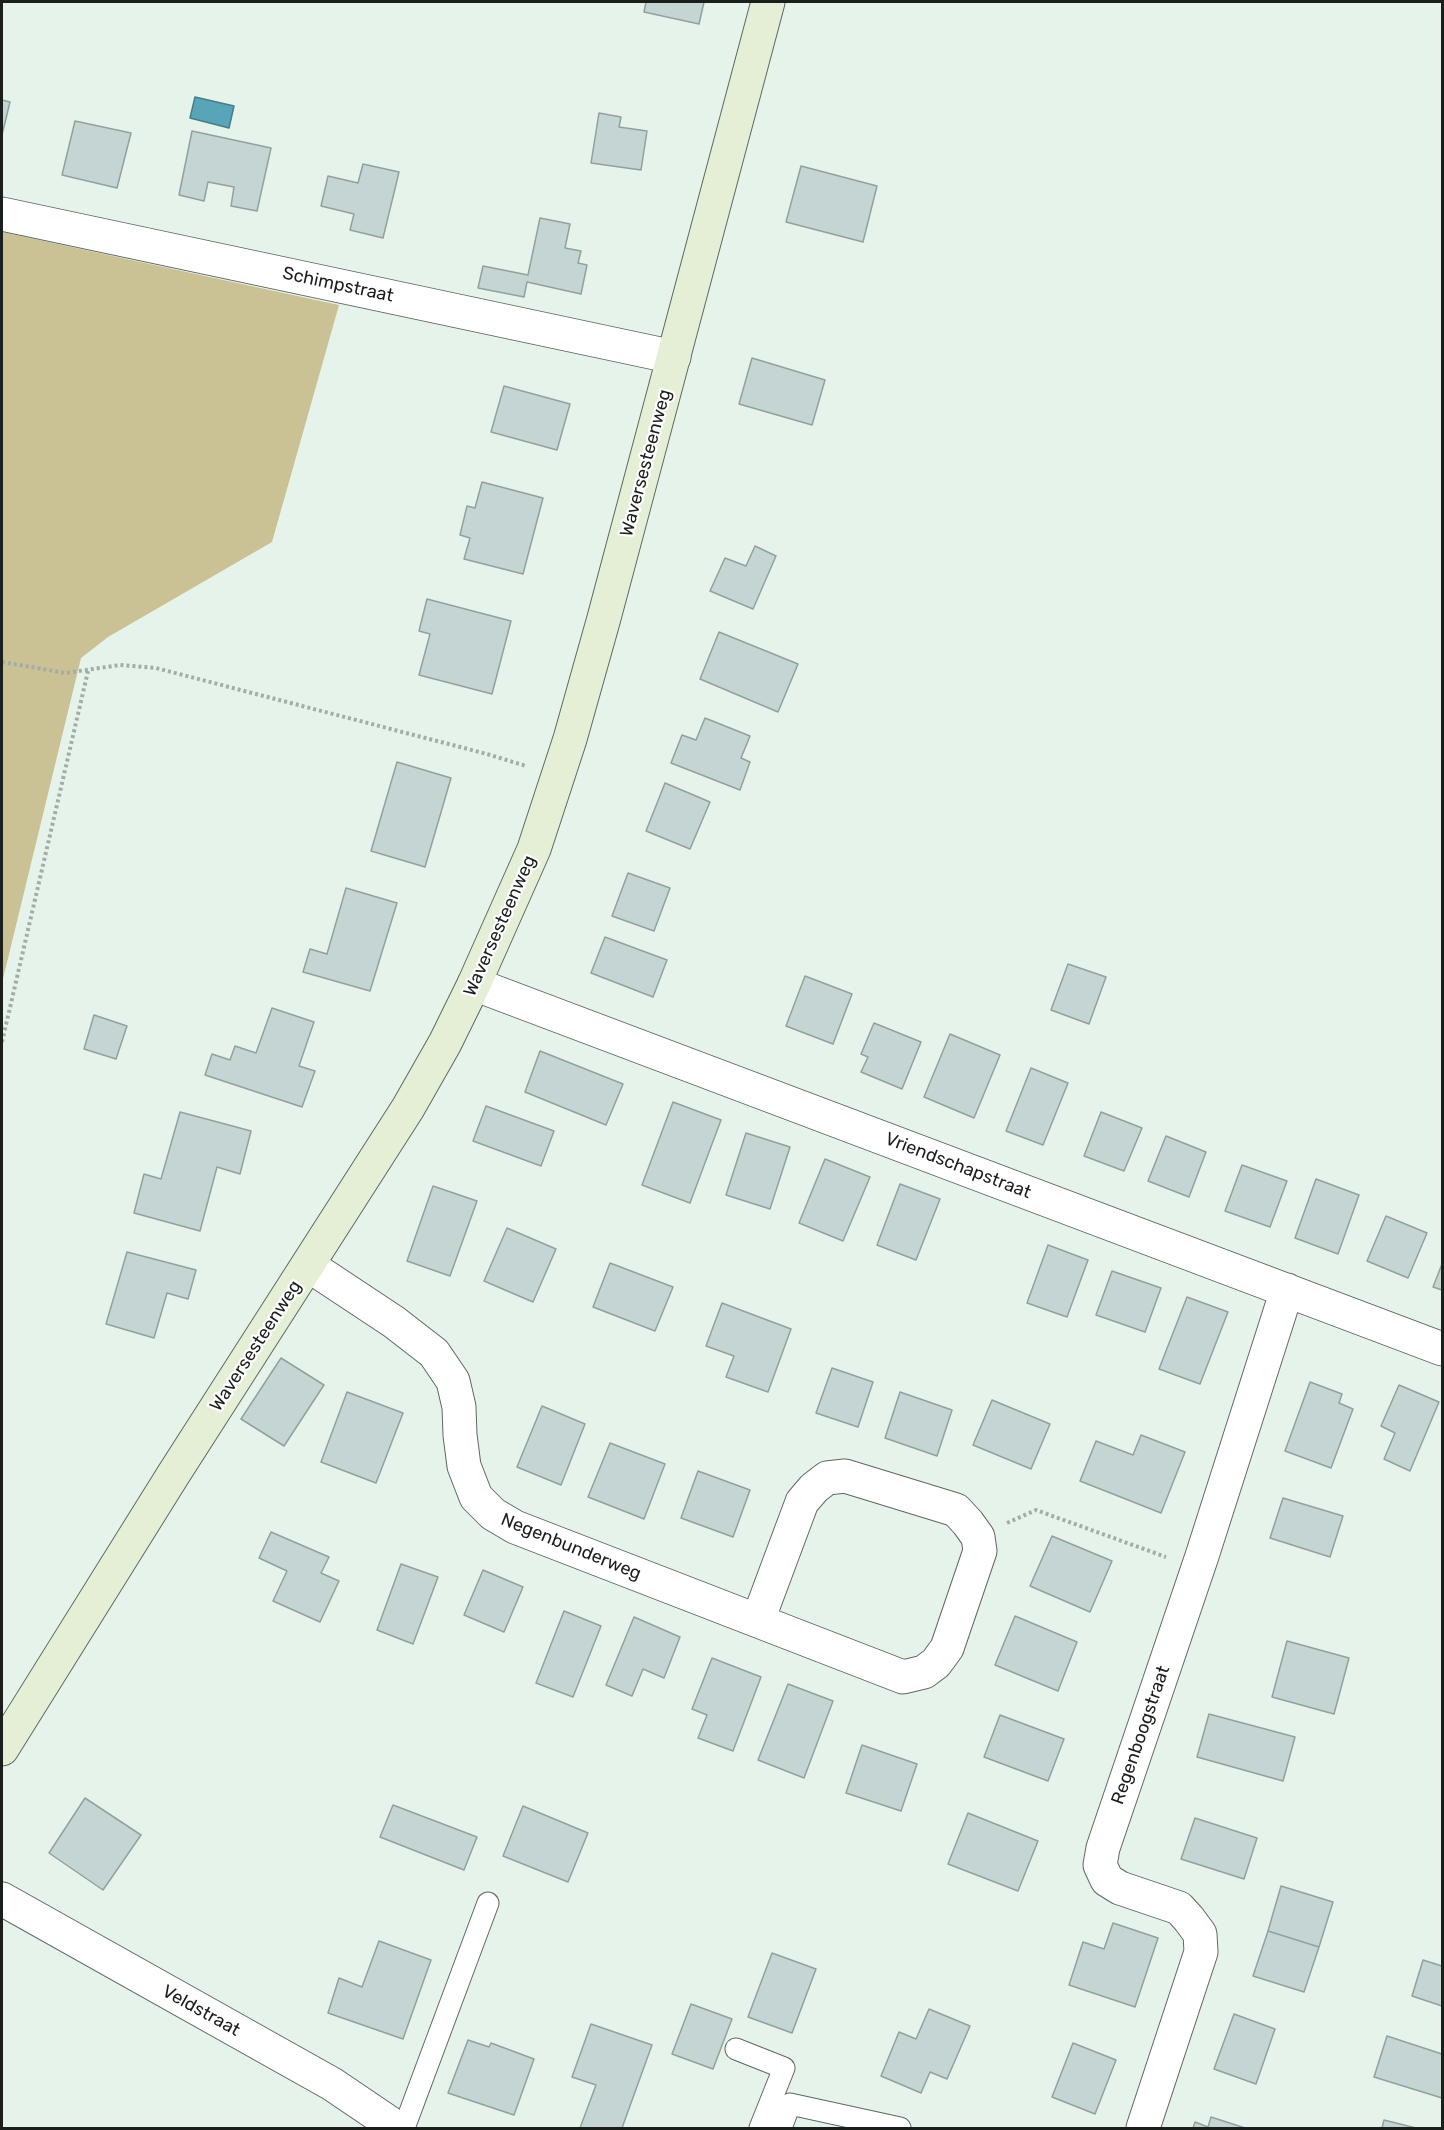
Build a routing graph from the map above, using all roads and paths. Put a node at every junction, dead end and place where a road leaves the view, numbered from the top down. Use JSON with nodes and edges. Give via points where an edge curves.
{"nodes":[{"id":1,"x":768,"y":2,"type":"edge"},
{"id":2,"x":2,"y":214,"type":"edge"},
{"id":3,"x":674,"y":357,"type":"junction"},
{"id":4,"x":2,"y":662,"type":"edge"},
{"id":5,"x":88,"y":671,"type":"junction"},
{"id":6,"x":558,"y":776,"type":"junction"},
{"id":7,"x":474,"y":984,"type":"junction"},
{"id":8,"x":3,"y":1042,"type":"edge"},
{"id":9,"x":308,"y":1265,"type":"junction"},
{"id":10,"x":1287,"y":1290,"type":"junction"},
{"id":11,"x":1443,"y":1349,"type":"edge"},
{"id":12,"x":978,"y":1537,"type":"junction"},
{"id":13,"x":1197,"y":1569,"type":"junction"},
{"id":14,"x":758,"y":1620,"type":"junction"},
{"id":15,"x":2,"y":1749,"type":"edge"},
{"id":16,"x":2,"y":1899,"type":"edge"},
{"id":17,"x":488,"y":1903,"type":"dead end"},
{"id":18,"x":736,"y":2049,"type":"dead end"},
{"id":19,"x":397,"y":2128,"type":"edge"},
{"id":20,"x":404,"y":2128,"type":"edge"},
{"id":21,"x":760,"y":2128,"type":"edge"},
{"id":22,"x":781,"y":2128,"type":"edge"},
{"id":23,"x":900,"y":2128,"type":"edge"},
{"id":24,"x":1143,"y":2128,"type":"edge"}],
"edges":[{"from":1,"to":3,"type":"street","name":"Waversesteenweg"},
{"from":2,"to":3,"type":"street","name":"Schimpstraat"},
{"from":3,"to":6,"type":"street","name":"Waversesteenweg"},
{"from":4,"to":5,"type":"path","via":[[66,673]]},
{"from":5,"to":6,"type":"path","via":[[120,665],[156,668]]},
{"from":5,"to":8,"type":"path"},
{"from":6,"to":7,"type":"street","name":"Waversesteenweg","via":[[534,849]]},
{"from":7,"to":9,"type":"street","name":"Waversesteenweg","via":[[408,1108]]},
{"from":7,"to":10,"type":"street","name":"Vriendschapstraat"},
{"from":9,"to":14,"type":"street","name":"Negenbunderweg","via":[[434,1353],[453,1381],[464,1466],[476,1497],[493,1515],[515,1527]]},
{"from":9,"to":15,"type":"street","name":"Waversesteenweg"},
{"from":10,"to":11,"type":"street","name":"Vriendschapstraat"},
{"from":10,"to":13,"type":"street","name":"Regenboogstraat"},
{"from":12,"to":13,"type":"path","via":[[1036,1510]]},
{"from":12,"to":14,"type":"street","name":"Negenbunderweg","via":[[980,1551],[947,1647],[924,1672],[903,1677]]},
{"from":12,"to":14,"type":"street","via":[[956,1510],[845,1476],[827,1478],[802,1502]]},
{"from":13,"to":24,"type":"street","name":"Regenboogstraat","via":[[1100,1865],[1107,1880],[1120,1888],[1179,1908],[1200,1934],[1201,1952]]},
{"from":16,"to":19,"type":"street","name":"Veldstraat","via":[[332,2084]]},
{"from":17,"to":20,"type":"lane"},
{"from":18,"to":21,"type":"lane","via":[[783,2068]]},
{"from":22,"to":23,"type":"lane","via":[[790,2104]]}]}
